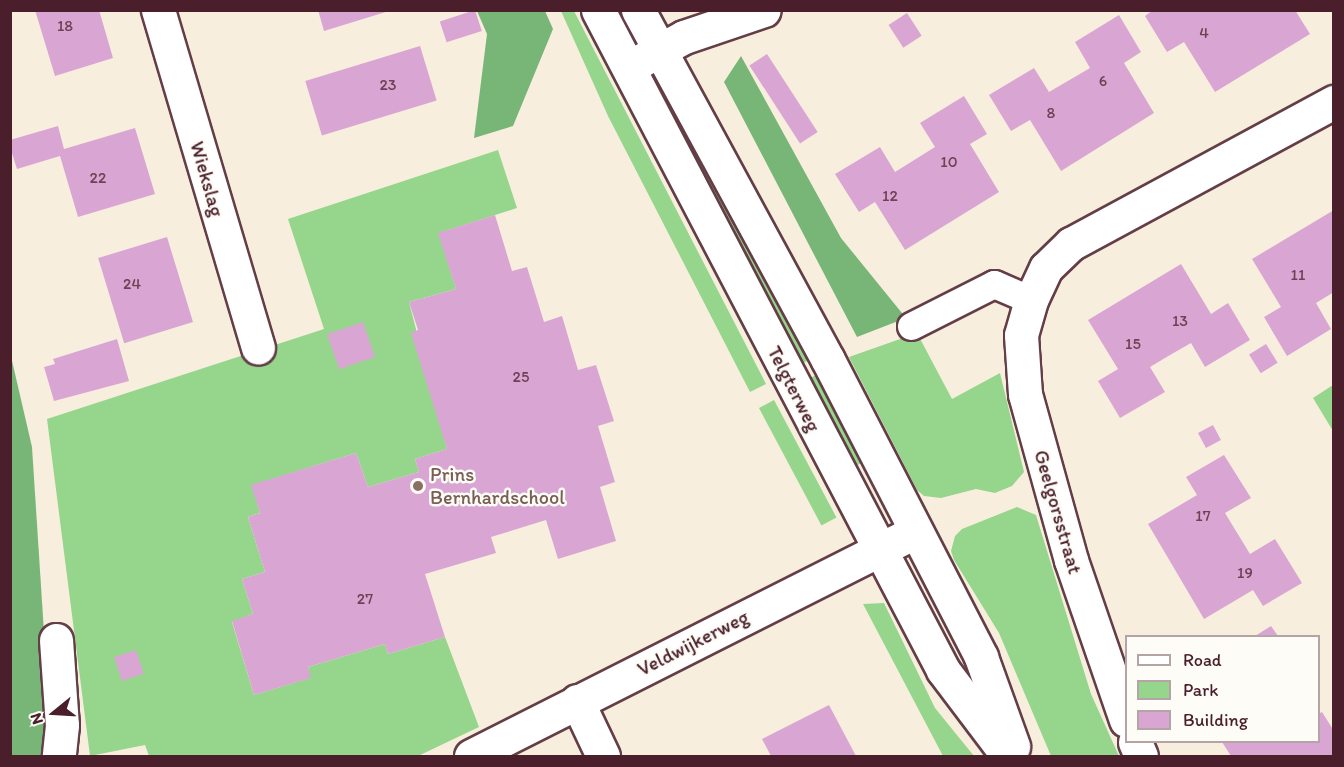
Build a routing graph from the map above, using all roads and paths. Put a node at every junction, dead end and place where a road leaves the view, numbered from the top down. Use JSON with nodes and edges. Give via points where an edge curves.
{"nodes":[{"id":1,"x":158,"y":10,"type":"edge"},
{"id":2,"x":598,"y":10,"type":"edge"},
{"id":3,"x":638,"y":10,"type":"edge"},
{"id":4,"x":764,"y":10,"type":"edge"},
{"id":5,"x":661,"y":50,"type":"junction"},
{"id":6,"x":629,"y":67,"type":"junction"},
{"id":7,"x":1334,"y":102,"type":"edge"},
{"id":8,"x":1031,"y":300,"type":"junction"},
{"id":9,"x":911,"y":326,"type":"dead end"},
{"id":10,"x":258,"y":347,"type":"dead end"},
{"id":11,"x":915,"y":532,"type":"junction"},
{"id":12,"x":878,"y":551,"type":"junction"},
{"id":13,"x":56,"y":640,"type":"dead end"},
{"id":14,"x":577,"y":701,"type":"junction"},
{"id":15,"x":1125,"y":717,"type":"edge"},
{"id":16,"x":60,"y":756,"type":"edge"},
{"id":17,"x":471,"y":756,"type":"edge"},
{"id":18,"x":603,"y":756,"type":"edge"},
{"id":19,"x":1008,"y":756,"type":"edge"},
{"id":20,"x":1016,"y":756,"type":"edge"}],
"edges":[{"from":1,"to":10,"type":"street","name":"Wiekslag"},
{"from":2,"to":6,"type":"street","name":"Telgterweg"},
{"from":3,"to":5,"type":"street"},
{"from":4,"to":5,"type":"street","via":[[684,37]]},
{"from":5,"to":6,"type":"street"},
{"from":5,"to":11,"type":"street","via":[[828,360]]},
{"from":6,"to":12,"type":"street","name":"Telgterweg"},
{"from":7,"to":8,"type":"street","name":"Geelgorsstraat","via":[[1071,244],[1046,268]]},
{"from":8,"to":9,"type":"lane","via":[[994,284]]},
{"from":8,"to":15,"type":"street","name":"Geelgorsstraat","via":[[1022,335],[1025,394],[1071,560]]},
{"from":11,"to":12,"type":"street","name":"Veldwijkerweg"},
{"from":11,"to":20,"type":"street","via":[[981,657]]},
{"from":12,"to":14,"type":"street","name":"Veldwijkerweg"},
{"from":12,"to":19,"type":"street","name":"Telgterweg","via":[[943,670]]},
{"from":13,"to":16,"type":"street","via":[[62,725]]},
{"from":14,"to":17,"type":"street","name":"Veldwijkerweg"},
{"from":14,"to":18,"type":"street"}]}
